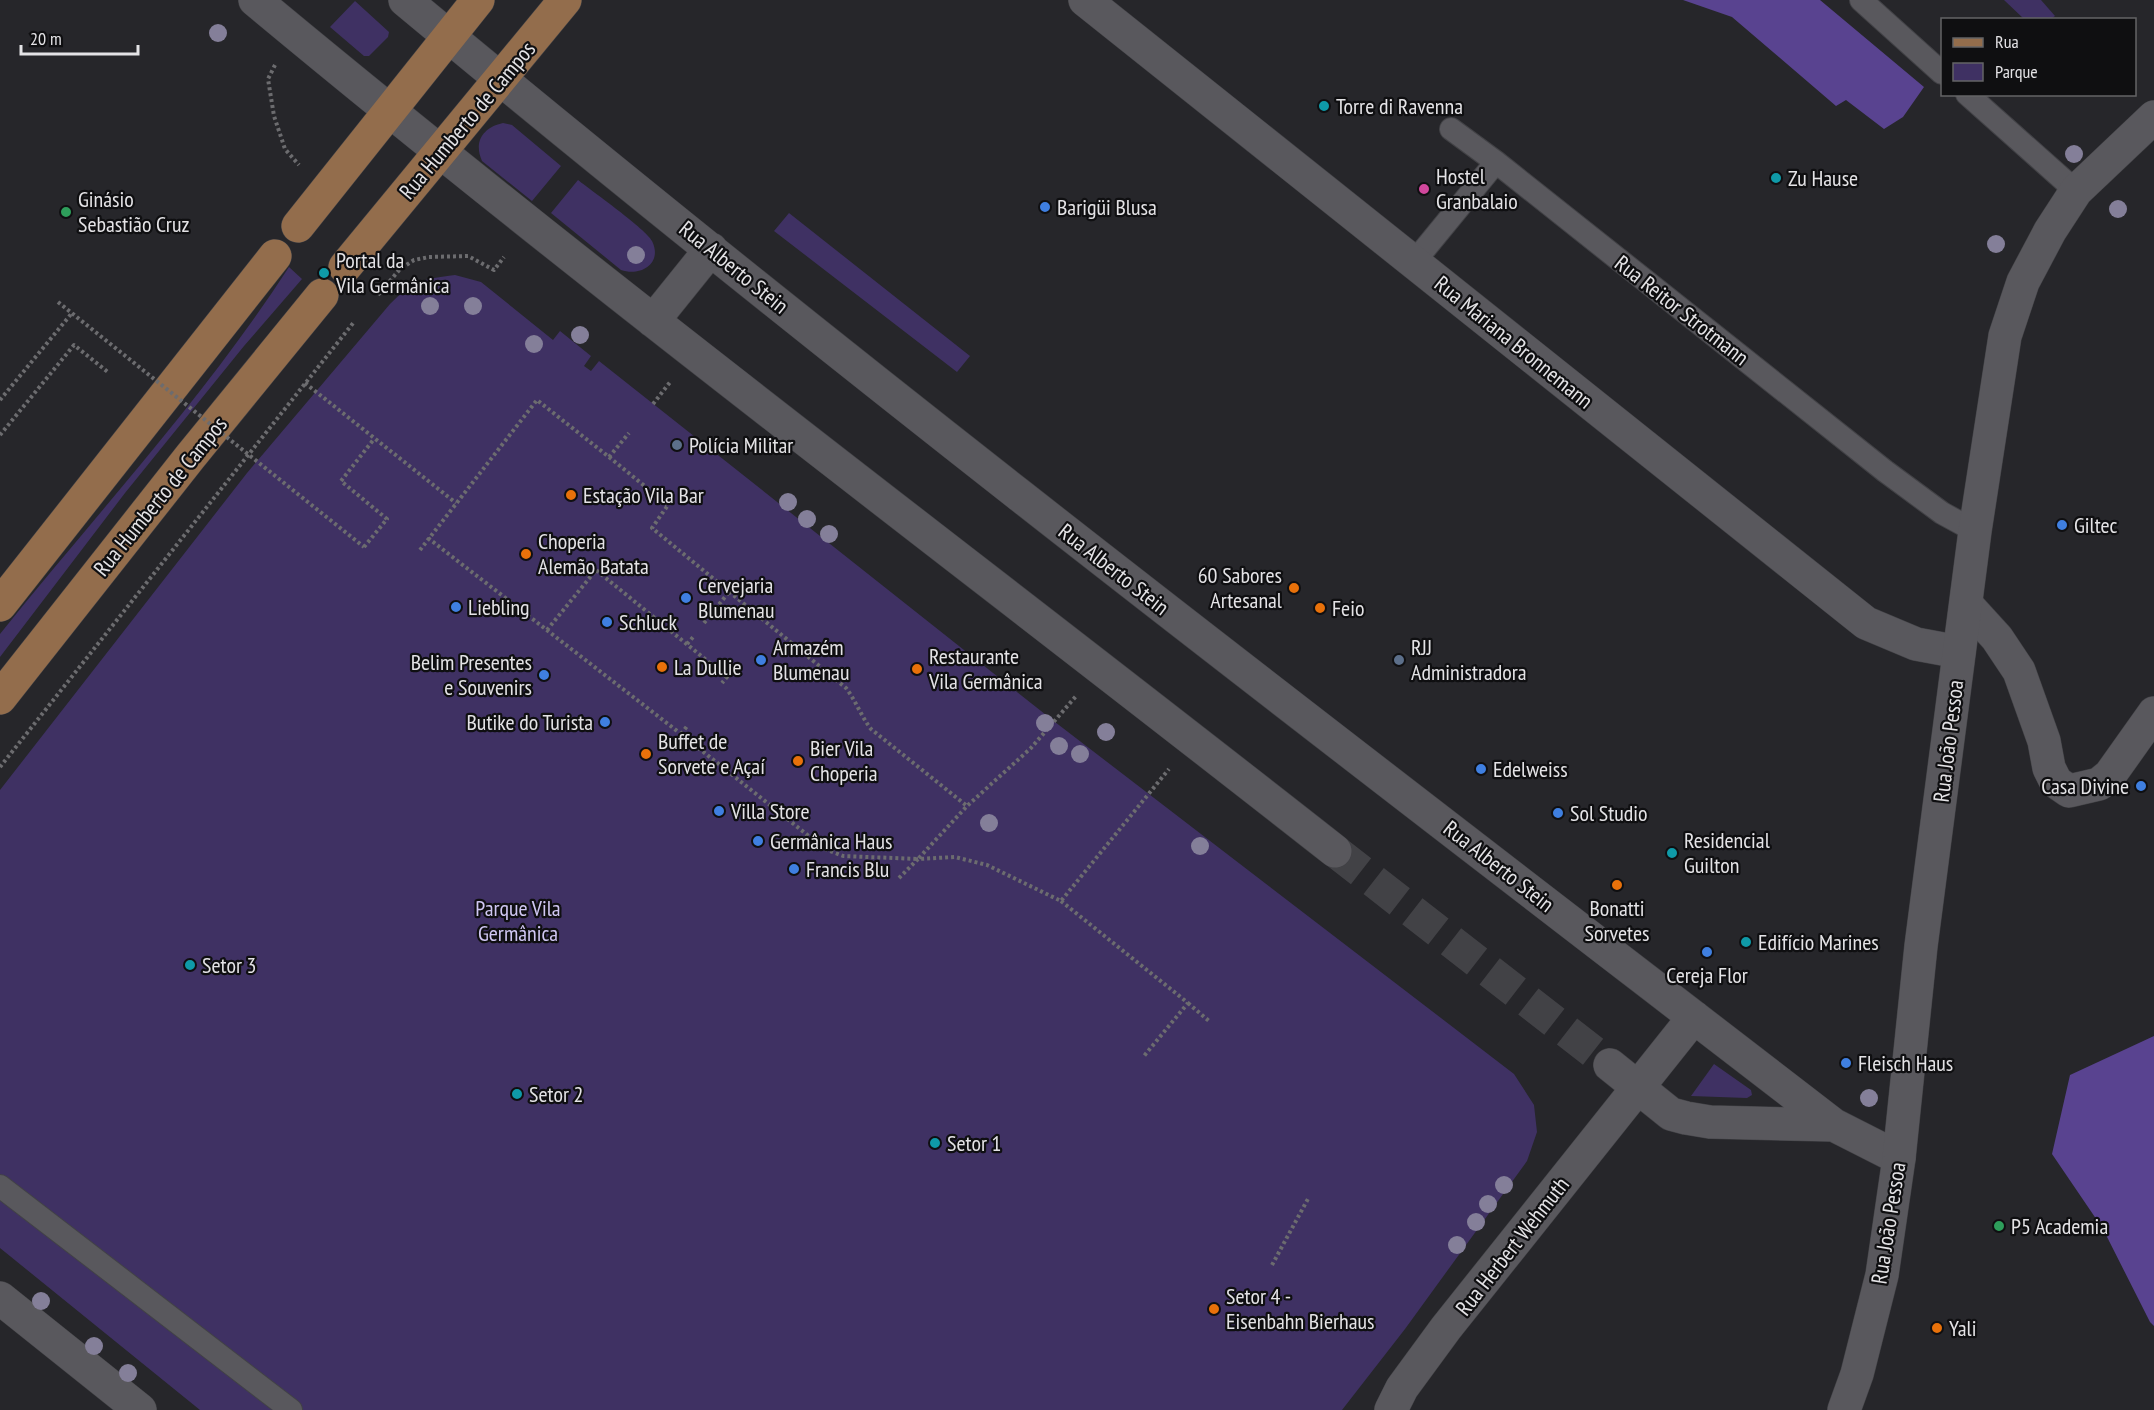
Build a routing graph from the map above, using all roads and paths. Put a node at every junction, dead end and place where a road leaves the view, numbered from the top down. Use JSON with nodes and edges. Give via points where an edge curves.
{"nodes":[{"id":1,"x":255,"y":0,"type":"edge"},
{"id":2,"x":405,"y":0,"type":"edge"},
{"id":3,"x":478,"y":0,"type":"edge"},
{"id":4,"x":565,"y":0,"type":"edge"},
{"id":5,"x":1085,"y":0,"type":"edge"},
{"id":6,"x":1861,"y":0,"type":"edge"},
{"id":7,"x":448,"y":36,"type":"junction"},
{"id":8,"x":277,"y":62,"type":"dead end"},
{"id":9,"x":1941,"y":72,"type":"edge"},
{"id":10,"x":500,"y":79,"type":"junction"},
{"id":11,"x":1969,"y":96,"type":"edge"},
{"id":12,"x":388,"y":111,"type":"junction"},
{"id":13,"x":2154,"y":117,"type":"edge"},
{"id":14,"x":1451,"y":129,"type":"dead end"},
{"id":15,"x":440,"y":152,"type":"junction"},
{"id":16,"x":1496,"y":162,"type":"junction"},
{"id":17,"x":299,"y":165,"type":"dead end"},
{"id":18,"x":2076,"y":191,"type":"junction"},
{"id":19,"x":298,"y":226,"type":"dead end"},
{"id":20,"x":711,"y":249,"type":"junction"},
{"id":21,"x":408,"y":255,"type":"dead end"},
{"id":22,"x":275,"y":256,"type":"dead end"},
{"id":23,"x":504,"y":257,"type":"dead end"},
{"id":24,"x":414,"y":261,"type":"junction"},
{"id":25,"x":1414,"y":262,"type":"junction"},
{"id":26,"x":345,"y":267,"type":"dead end"},
{"id":27,"x":322,"y":295,"type":"dead end"},
{"id":28,"x":378,"y":295,"type":"dead end"},
{"id":29,"x":58,"y":302,"type":"dead end"},
{"id":30,"x":72,"y":313,"type":"junction"},
{"id":31,"x":653,"y":321,"type":"junction"},
{"id":32,"x":354,"y":322,"type":"dead end"},
{"id":33,"x":109,"y":373,"type":"dead end"},
{"id":34,"x":305,"y":383,"type":"junction"},
{"id":35,"x":0,"y":400,"type":"edge"},
{"id":36,"x":629,"y":433,"type":"dead end"},
{"id":37,"x":0,"y":435,"type":"edge"},
{"id":38,"x":374,"y":439,"type":"junction"},
{"id":39,"x":609,"y":457,"type":"junction"},
{"id":40,"x":456,"y":503,"type":"junction"},
{"id":41,"x":1975,"y":531,"type":"junction"},
{"id":42,"x":428,"y":538,"type":"junction"},
{"id":43,"x":420,"y":550,"type":"dead end"},
{"id":44,"x":729,"y":592,"type":"junction"},
{"id":45,"x":1966,"y":604,"type":"junction"},
{"id":46,"x":0,"y":605,"type":"edge"},
{"id":47,"x":704,"y":623,"type":"dead end"},
{"id":48,"x":547,"y":630,"type":"junction"},
{"id":49,"x":694,"y":636,"type":"dead end"},
{"id":50,"x":686,"y":644,"type":"junction"},
{"id":51,"x":1959,"y":652,"type":"junction"},
{"id":52,"x":722,"y":683,"type":"dead end"},
{"id":53,"x":0,"y":698,"type":"edge"},
{"id":54,"x":2154,"y":712,"type":"edge"},
{"id":55,"x":1055,"y":722,"type":"dead end"},
{"id":56,"x":688,"y":725,"type":"dead end"},
{"id":57,"x":681,"y":734,"type":"junction"},
{"id":58,"x":1192,"y":740,"type":"junction"},
{"id":59,"x":0,"y":767,"type":"edge"},
{"id":60,"x":967,"y":806,"type":"junction"},
{"id":61,"x":1335,"y":851,"type":"tunnel mouth"},
{"id":62,"x":918,"y":859,"type":"junction"},
{"id":63,"x":899,"y":878,"type":"dead end"},
{"id":64,"x":1061,"y":901,"type":"junction"},
{"id":65,"x":1188,"y":1003,"type":"junction"},
{"id":66,"x":1694,"y":1017,"type":"junction"},
{"id":67,"x":1209,"y":1022,"type":"dead end"},
{"id":68,"x":1144,"y":1056,"type":"dead end"},
{"id":69,"x":1610,"y":1065,"type":"tunnel mouth"},
{"id":70,"x":1638,"y":1087,"type":"junction"},
{"id":71,"x":1834,"y":1125,"type":"junction"},
{"id":72,"x":1899,"y":1158,"type":"junction"},
{"id":73,"x":0,"y":1186,"type":"edge"},
{"id":74,"x":1309,"y":1197,"type":"dead end"},
{"id":75,"x":1272,"y":1265,"type":"dead end"},
{"id":76,"x":0,"y":1298,"type":"edge"},
{"id":77,"x":283,"y":1407,"type":"edge"},
{"id":78,"x":140,"y":1410,"type":"edge"},
{"id":79,"x":1391,"y":1410,"type":"edge"},
{"id":80,"x":1844,"y":1410,"type":"edge"}],
"edges":[{"from":1,"to":12,"type":"street"},
{"from":2,"to":7,"type":"street","name":"Rua Alberto Stein"},
{"from":3,"to":7,"type":"main road"},
{"from":4,"to":10,"type":"main road","name":"Rua Humberto de Campos"},
{"from":5,"to":25,"type":"street","name":"Rua Mariana Bronnemann"},
{"from":6,"to":9,"type":"lane"},
{"from":7,"to":10,"type":"street","name":"Rua Alberto Stein"},
{"from":7,"to":12,"type":"main road"},
{"from":8,"to":17,"type":"path","via":[[268,80],[274,116],[285,149]]},
{"from":10,"to":15,"type":"main road","name":"Rua Humberto de Campos"},
{"from":10,"to":20,"type":"street","name":"Rua Alberto Stein"},
{"from":11,"to":18,"type":"lane"},
{"from":12,"to":15,"type":"street"},
{"from":12,"to":19,"type":"main road"},
{"from":13,"to":18,"type":"street","name":"Rua João Pessoa"},
{"from":14,"to":16,"type":"lane","name":"Rua Reitor Strotmann"},
{"from":15,"to":26,"type":"main road","name":"Rua Humberto de Campos"},
{"from":15,"to":31,"type":"street"},
{"from":16,"to":25,"type":"lane"},
{"from":16,"to":41,"type":"lane","name":"Rua Reitor Strotmann","via":[[1885,471],[1942,513]]},
{"from":18,"to":41,"type":"street","name":"Rua João Pessoa","via":[[2023,282],[2005,336]]},
{"from":20,"to":31,"type":"street"},
{"from":20,"to":66,"type":"street","name":"Rua Alberto Stein","via":[[1124,578]]},
{"from":21,"to":24,"type":"path"},
{"from":22,"to":46,"type":"main road"},
{"from":23,"to":24,"type":"path","via":[[495,270],[468,256]]},
{"from":24,"to":28,"type":"path","via":[[400,269]]},
{"from":25,"to":51,"type":"street","name":"Rua Mariana Bronnemann","via":[[1866,623],[1916,644]]},
{"from":27,"to":53,"type":"main road","name":"Rua Humberto de Campos"},
{"from":29,"to":30,"type":"path","bridge":true},
{"from":30,"to":35,"type":"path"},
{"from":30,"to":38,"type":"path","bridge":true,"via":[[364,547],[387,519],[341,481]]},
{"from":31,"to":58,"type":"street"},
{"from":32,"to":34,"type":"path"},
{"from":33,"to":37,"type":"path","via":[[74,345]]},
{"from":34,"to":38,"type":"path"},
{"from":34,"to":59,"type":"path"},
{"from":36,"to":39,"type":"path"},
{"from":38,"to":40,"type":"path"},
{"from":39,"to":40,"type":"path","via":[[537,400]]},
{"from":39,"to":44,"type":"path","via":[[668,506],[652,528]]},
{"from":40,"to":42,"type":"path"},
{"from":41,"to":45,"type":"street","name":"Rua João Pessoa"},
{"from":42,"to":43,"type":"path"},
{"from":42,"to":48,"type":"path"},
{"from":44,"to":47,"type":"path"},
{"from":44,"to":60,"type":"path","via":[[846,688],[872,729]]},
{"from":45,"to":51,"type":"street","name":"Rua João Pessoa"},
{"from":45,"to":54,"type":"street","via":[[1997,638],[2019,671],[2044,741],[2049,768],[2056,782],[2069,791],[2098,784],[2110,774]]},
{"from":48,"to":50,"type":"path","via":[[596,570]]},
{"from":48,"to":57,"type":"path"},
{"from":49,"to":50,"type":"path"},
{"from":50,"to":52,"type":"path","via":[[727,677]]},
{"from":51,"to":72,"type":"street","name":"Rua João Pessoa","via":[[1921,946]]},
{"from":55,"to":60,"type":"path"},
{"from":56,"to":57,"type":"path"},
{"from":57,"to":62,"type":"path","via":[[825,849],[843,856]]},
{"from":58,"to":61,"type":"street"},
{"from":58,"to":64,"type":"path"},
{"from":60,"to":62,"type":"path"},
{"from":62,"to":63,"type":"path"},
{"from":62,"to":64,"type":"path","via":[[955,857],[987,865]]},
{"from":64,"to":65,"type":"path"},
{"from":65,"to":67,"type":"path"},
{"from":65,"to":68,"type":"path"},
{"from":66,"to":70,"type":"street","name":"Rua Herbert Wehmuth"},
{"from":66,"to":71,"type":"street","name":"Rua Alberto Stein"},
{"from":69,"to":70,"type":"street","name":"Rua Alberto Stein"},
{"from":70,"to":71,"type":"street","name":"Rua Alberto Stein","via":[[1671,1114],[1686,1118]]},
{"from":70,"to":79,"type":"street","name":"Rua Herbert Wehmuth","via":[[1446,1328],[1402,1388]]},
{"from":71,"to":72,"type":"street","name":"Rua Alberto Stein"},
{"from":72,"to":80,"type":"street","name":"Rua João Pessoa","via":[[1882,1275]]},
{"from":73,"to":77,"type":"lane"},
{"from":74,"to":75,"type":"path"},
{"from":76,"to":78,"type":"street"}]}
